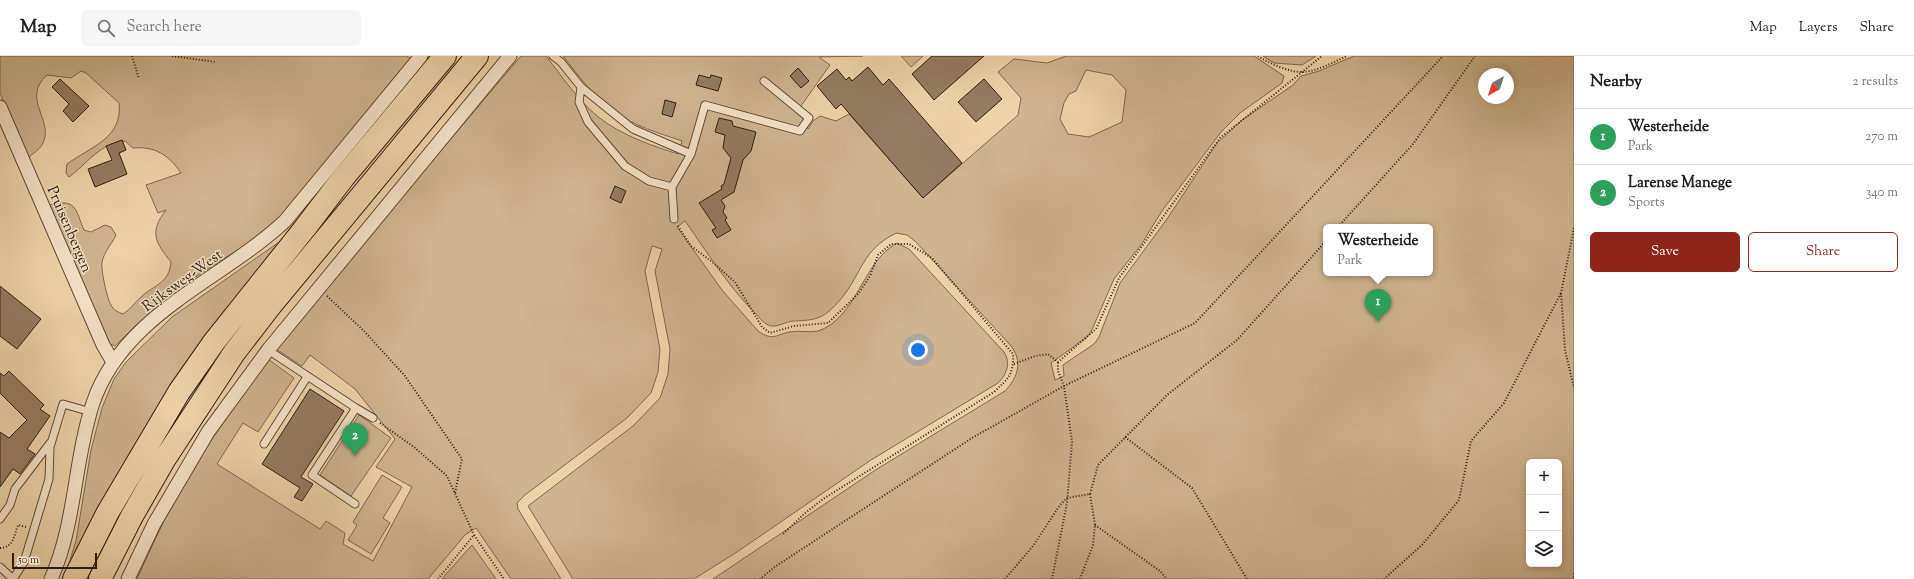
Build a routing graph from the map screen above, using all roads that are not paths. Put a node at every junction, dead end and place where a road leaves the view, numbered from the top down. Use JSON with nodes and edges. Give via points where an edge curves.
{"nodes":[{"id":1,"x":421,"y":56,"type":"edge"},
{"id":2,"x":445,"y":56,"type":"edge"},
{"id":3,"x":477,"y":56,"type":"edge"},
{"id":4,"x":510,"y":56,"type":"edge"},
{"id":5,"x":553,"y":56,"type":"edge"},
{"id":6,"x":764,"y":81,"type":"dead end"},
{"id":7,"x":581,"y":87,"type":"junction"},
{"id":8,"x":0,"y":107,"type":"edge"},
{"id":9,"x":691,"y":154,"type":"junction"},
{"id":10,"x":672,"y":187,"type":"junction"},
{"id":11,"x":674,"y":218,"type":"road end"},
{"id":12,"x":268,"y":350,"type":"junction"},
{"id":13,"x":113,"y":362,"type":"junction"},
{"id":14,"x":307,"y":377,"type":"junction"},
{"id":15,"x":356,"y":408,"type":"junction"},
{"id":16,"x":91,"y":412,"type":"junction"},
{"id":17,"x":373,"y":418,"type":"road end"},
{"id":18,"x":52,"y":440,"type":"junction"},
{"id":19,"x":264,"y":444,"type":"dead end"},
{"id":20,"x":355,"y":504,"type":"dead end"},
{"id":21,"x":0,"y":519,"type":"edge"},
{"id":22,"x":0,"y":567,"type":"edge"},
{"id":23,"x":13,"y":579,"type":"edge"},
{"id":24,"x":51,"y":579,"type":"edge"},
{"id":25,"x":74,"y":579,"type":"edge"},
{"id":26,"x":100,"y":579,"type":"edge"},
{"id":27,"x":128,"y":579,"type":"edge"}],
"edges":[{"from":1,"to":13,"type":"street","name":"Rijksweg-West","via":[[285,221],[267,238],[182,297],[135,335]]},
{"from":2,"to":25,"type":"highway","via":[[343,178],[214,342],[171,406],[108,512]]},
{"from":3,"to":26,"type":"highway","via":[[234,353],[164,460]]},
{"from":4,"to":12,"type":"street"},
{"from":5,"to":7,"type":"lane"},
{"from":6,"to":9,"type":"lane","via":[[810,118],[800,131],[704,105]]},
{"from":7,"to":9,"type":"lane","via":[[634,129]]},
{"from":7,"to":10,"type":"lane","via":[[579,102],[588,122],[625,166],[649,181]]},
{"from":8,"to":13,"type":"street","name":"Pruisenbergen","via":[[100,338]]},
{"from":9,"to":10,"type":"lane"},
{"from":10,"to":11,"type":"lane"},
{"from":12,"to":14,"type":"lane"},
{"from":12,"to":27,"type":"street","via":[[208,432],[154,524]]},
{"from":13,"to":16,"type":"street","name":"Rijksweg-West"},
{"from":14,"to":15,"type":"lane"},
{"from":14,"to":19,"type":"lane"},
{"from":15,"to":17,"type":"lane"},
{"from":15,"to":20,"type":"lane","via":[[312,475]]},
{"from":16,"to":18,"type":"lane","via":[[63,404]]},
{"from":16,"to":24,"type":"street","name":"Rijksweg-West","via":[[70,517],[58,563]]},
{"from":18,"to":21,"type":"lane","via":[[15,489],[10,505]]},
{"from":18,"to":23,"type":"lane","via":[[49,479],[24,562]]},
{"from":22,"to":23,"type":"lane"}]}
